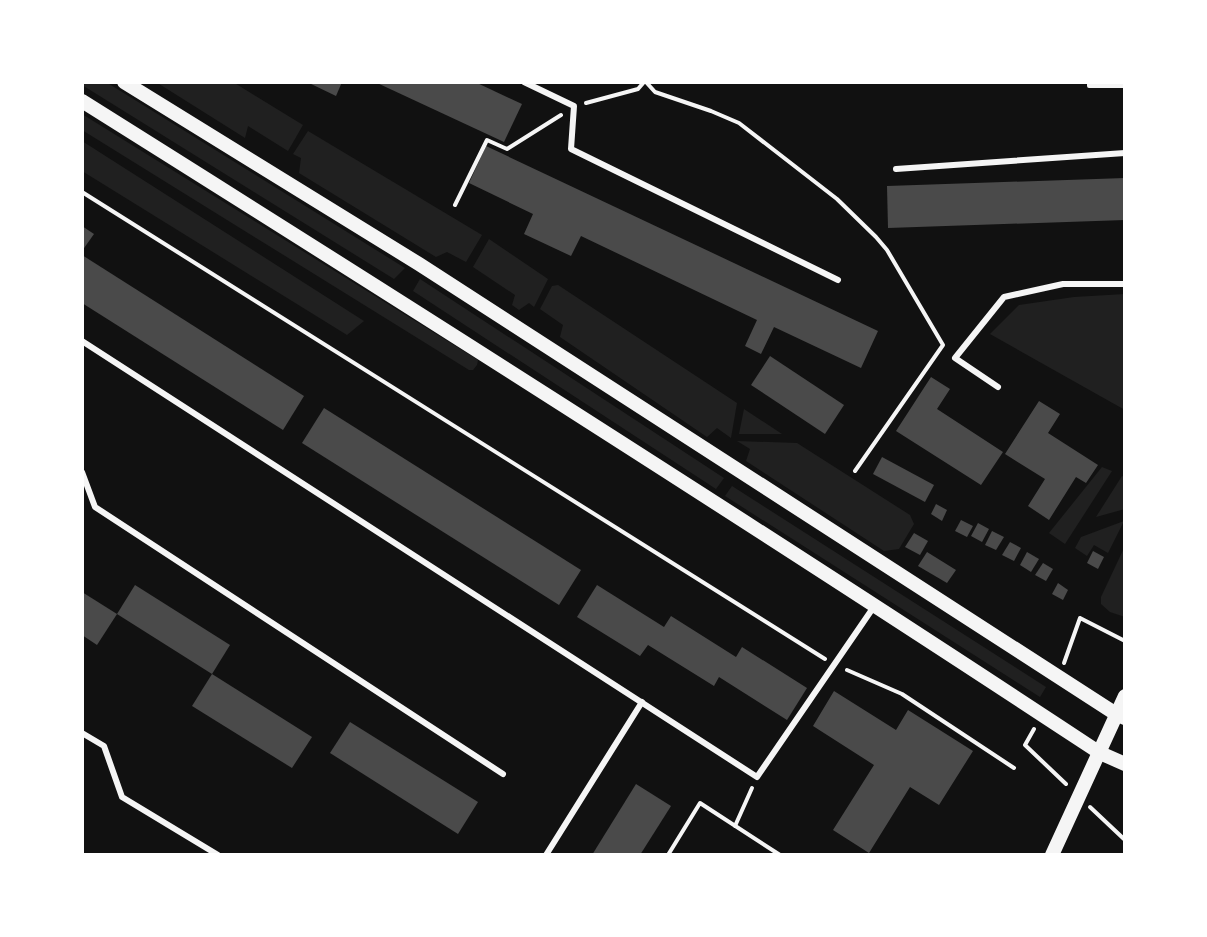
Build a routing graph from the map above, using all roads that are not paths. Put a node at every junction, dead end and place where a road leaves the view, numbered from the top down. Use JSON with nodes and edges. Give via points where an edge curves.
{"nodes":[{"id":1,"x":124,"y":82,"type":"edge"},
{"id":2,"x":524,"y":82,"type":"edge"},
{"id":3,"x":82,"y":101,"type":"edge"},
{"id":4,"x":1125,"y":153,"type":"edge"},
{"id":5,"x":896,"y":169,"type":"dead end"},
{"id":6,"x":838,"y":280,"type":"dead end"},
{"id":7,"x":1125,"y":284,"type":"edge"},
{"id":8,"x":82,"y":341,"type":"edge"},
{"id":9,"x":998,"y":387,"type":"dead end"},
{"id":10,"x":82,"y":472,"type":"edge"},
{"id":11,"x":875,"y":605,"type":"junction"},
{"id":12,"x":1125,"y":696,"type":"edge"},
{"id":13,"x":642,"y":702,"type":"junction"},
{"id":14,"x":1120,"y":716,"type":"edge"},
{"id":15,"x":82,"y":733,"type":"edge"},
{"id":16,"x":1100,"y":753,"type":"junction"},
{"id":17,"x":1125,"y":764,"type":"edge"},
{"id":18,"x":503,"y":774,"type":"dead end"},
{"id":19,"x":218,"y":855,"type":"edge"},
{"id":20,"x":546,"y":855,"type":"edge"},
{"id":21,"x":1052,"y":855,"type":"edge"}],
"edges":[{"from":1,"to":14,"type":"street","via":[[432,272]]},
{"from":2,"to":6,"type":"lane","via":[[574,106],[571,149]]},
{"from":3,"to":11,"type":"street"},
{"from":4,"to":5,"type":"lane"},
{"from":7,"to":9,"type":"lane","via":[[1063,284],[1004,297],[955,358]]},
{"from":8,"to":13,"type":"lane"},
{"from":10,"to":18,"type":"lane","via":[[95,507]]},
{"from":11,"to":13,"type":"lane","via":[[757,777]]},
{"from":11,"to":16,"type":"street"},
{"from":12,"to":14,"type":"street"},
{"from":13,"to":20,"type":"lane"},
{"from":14,"to":16,"type":"street"},
{"from":15,"to":19,"type":"lane","via":[[104,746],[122,797]]},
{"from":16,"to":17,"type":"street"},
{"from":16,"to":21,"type":"street"}]}
